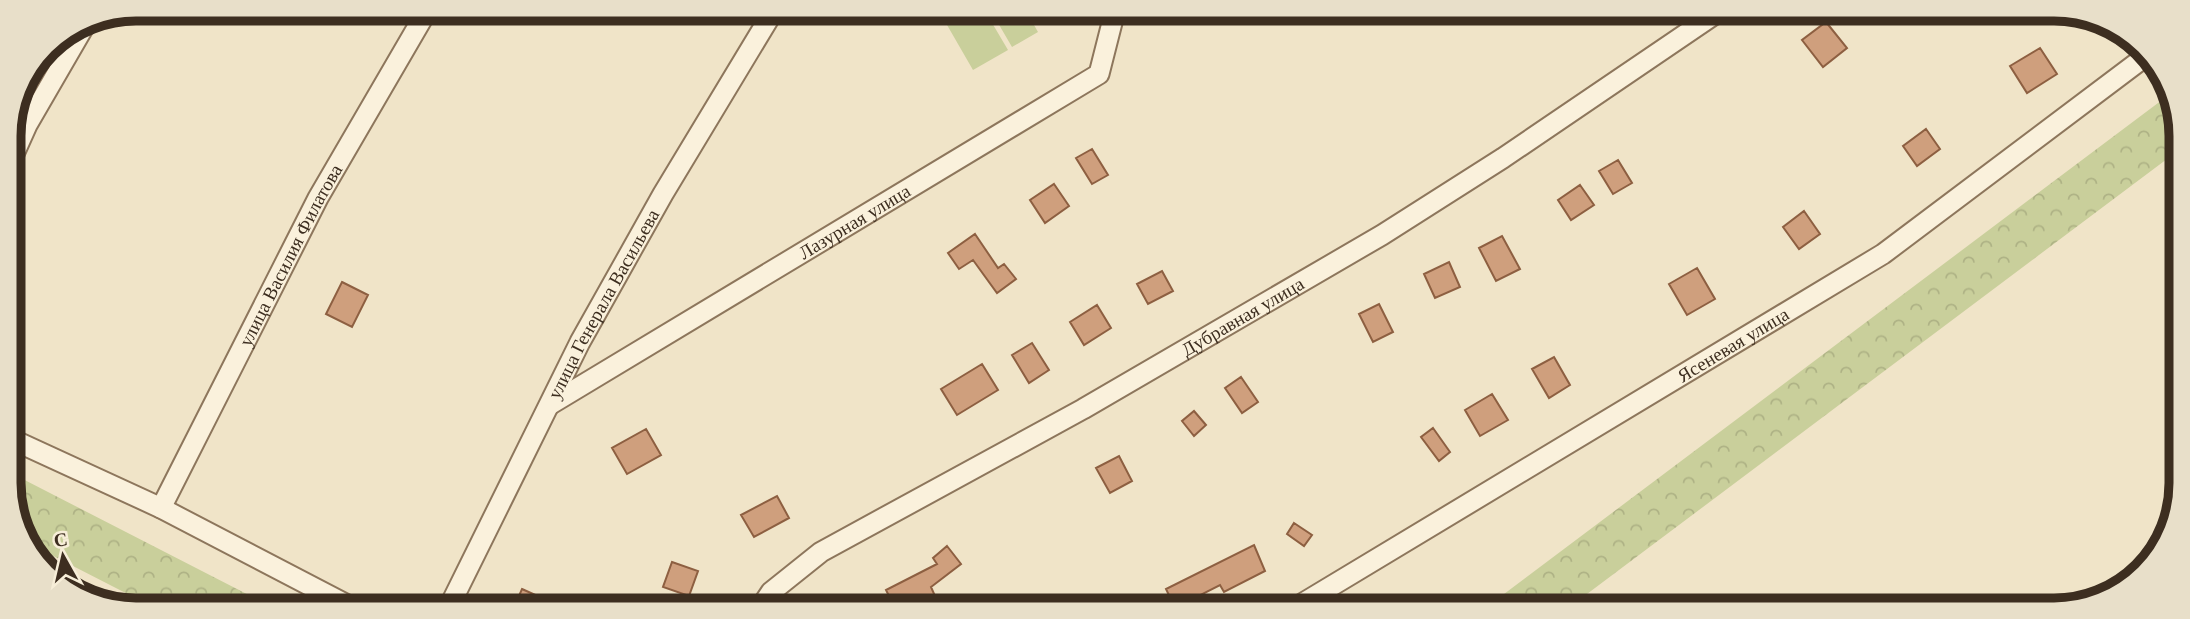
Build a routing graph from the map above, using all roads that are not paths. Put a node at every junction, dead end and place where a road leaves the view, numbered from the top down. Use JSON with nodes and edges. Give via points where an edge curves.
{"nodes":[{"id":1,"x":422,"y":21,"type":"edge"},
{"id":2,"x":767,"y":21,"type":"edge"},
{"id":3,"x":1112,"y":21,"type":"edge"},
{"id":4,"x":1705,"y":21,"type":"edge"},
{"id":5,"x":78,"y":37,"type":"edge"},
{"id":6,"x":2140,"y":60,"type":"edge"},
{"id":7,"x":21,"y":138,"type":"edge"},
{"id":8,"x":551,"y":404,"type":"junction"},
{"id":9,"x":21,"y":444,"type":"edge"},
{"id":10,"x":162,"y":509,"type":"junction"},
{"id":11,"x":334,"y":598,"type":"edge"},
{"id":12,"x":454,"y":598,"type":"edge"},
{"id":13,"x":767,"y":598,"type":"edge"},
{"id":14,"x":1312,"y":598,"type":"edge"}],
"edges":[{"from":1,"to":10,"type":"street","name":"улица Василия Филатова","via":[[318,198]]},
{"from":2,"to":8,"type":"street","name":"улица Генерала Васильева","via":[[657,205],[580,342]]},
{"from":3,"to":8,"type":"street","name":"Лазурная улица","via":[[1099,74]]},
{"from":4,"to":13,"type":"street","name":"Дубравная улица","via":[[1382,235],[1083,409],[821,552]]},
{"from":5,"to":7,"type":"street"},
{"from":6,"to":14,"type":"street","name":"Ясеневая улица","via":[[1882,254]]},
{"from":8,"to":12,"type":"street","name":"улица Генерала Васильева"},
{"from":9,"to":10,"type":"street"},
{"from":10,"to":11,"type":"street"}]}
